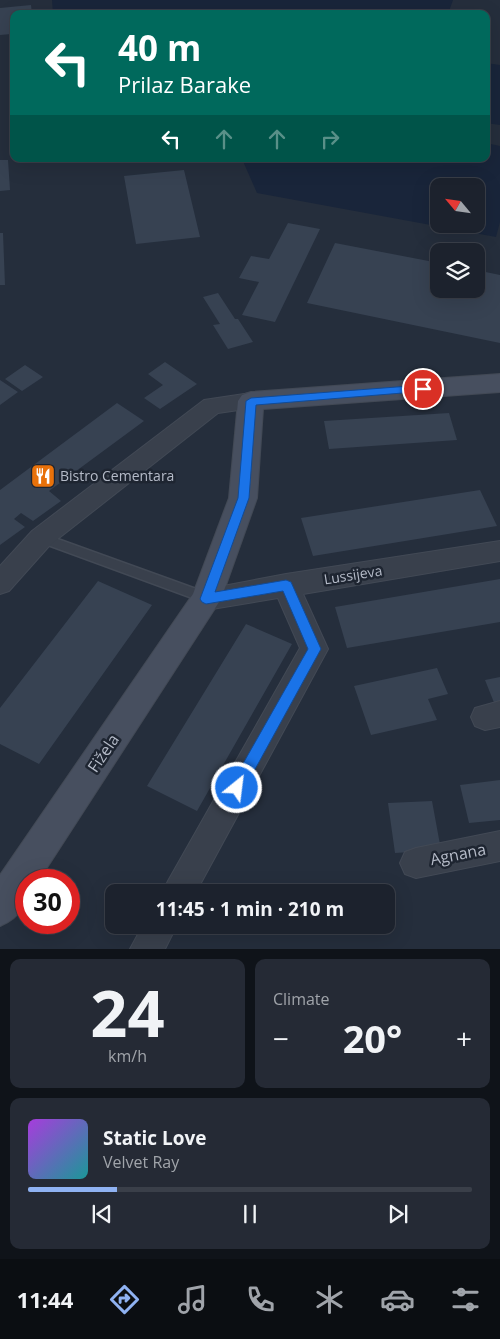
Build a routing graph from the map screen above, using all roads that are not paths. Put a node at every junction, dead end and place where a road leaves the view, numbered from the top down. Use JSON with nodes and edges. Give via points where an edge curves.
{"nodes":[{"id":1,"x":500,"y":383,"type":"edge"},
{"id":2,"x":251,"y":401,"type":"junction"},
{"id":3,"x":41,"y":538,"type":"junction"},
{"id":4,"x":500,"y":551,"type":"edge"},
{"id":5,"x":0,"y":584,"type":"edge"},
{"id":6,"x":286,"y":586,"type":"junction"},
{"id":7,"x":206,"y":599,"type":"junction"},
{"id":8,"x":500,"y":846,"type":"edge"},
{"id":9,"x":416,"y":862,"type":"dead end"},
{"id":10,"x":183,"y":884,"type":"edge"},
{"id":11,"x":0,"y":907,"type":"edge"},
{"id":12,"x":156,"y":934,"type":"edge"},
{"id":13,"x":147,"y":949,"type":"edge"}],
"edges":[{"from":1,"to":2,"type":"main road"},
{"from":2,"to":3,"type":"street","via":[[212,406]]},
{"from":2,"to":7,"type":"main road","name":"Fižela","via":[[243,498]]},
{"from":3,"to":5,"type":"street"},
{"from":3,"to":7,"type":"lane"},
{"from":4,"to":6,"type":"street","name":"Lussijeva"},
{"from":6,"to":7,"type":"street","name":"Lussijeva"},
{"from":6,"to":10,"type":"street","via":[[314,649]]},
{"from":7,"to":11,"type":"main road","name":"Fižela"},
{"from":8,"to":9,"type":"street","name":"Agnana"},
{"from":12,"to":13,"type":"street"}]}
